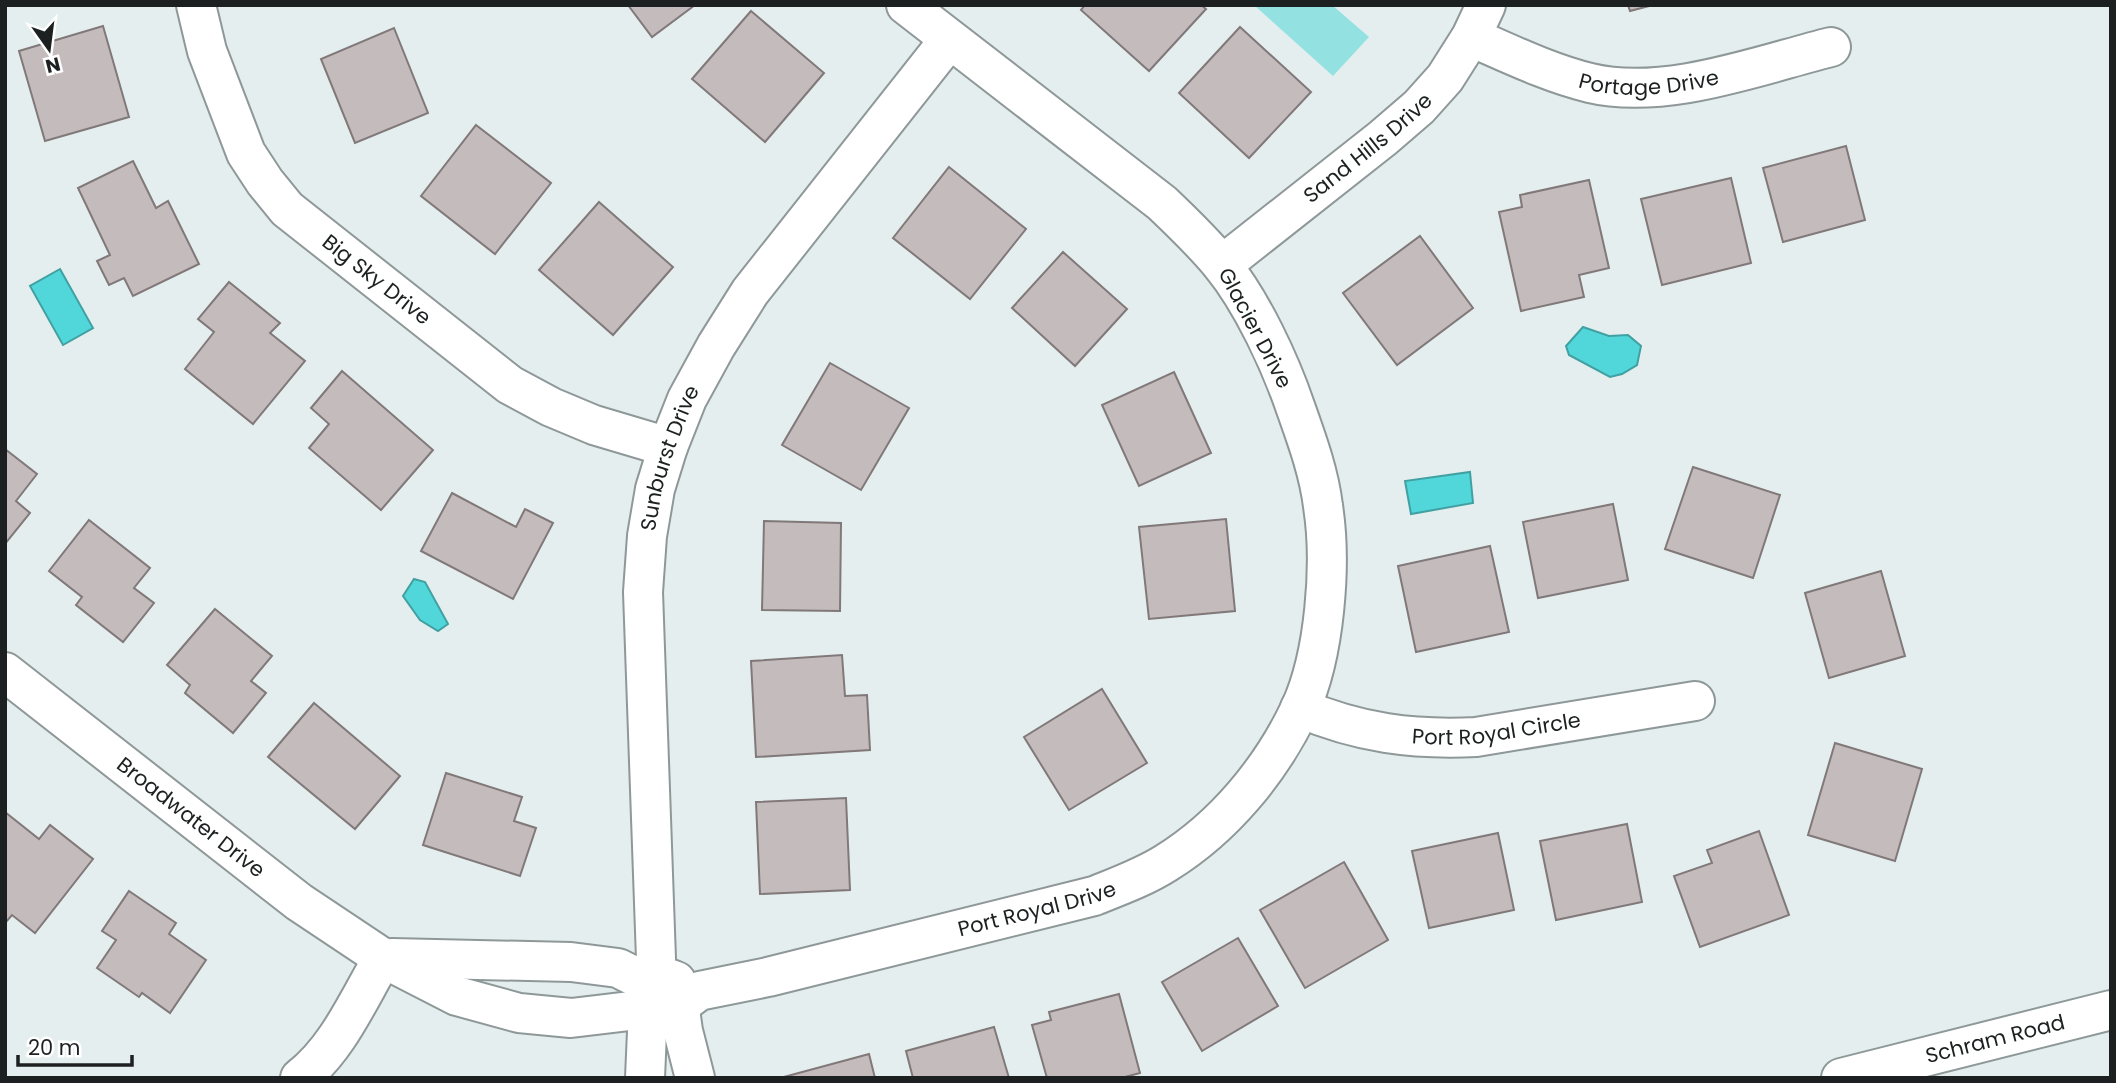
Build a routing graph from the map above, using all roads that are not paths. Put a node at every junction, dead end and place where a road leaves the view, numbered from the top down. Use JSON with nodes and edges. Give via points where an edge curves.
{"nodes":[{"id":1,"x":196,"y":5,"type":"edge"},
{"id":2,"x":906,"y":5,"type":"edge"},
{"id":3,"x":1478,"y":21,"type":"edge"},
{"id":4,"x":949,"y":40,"type":"junction"},
{"id":5,"x":1831,"y":47,"type":"dead end"},
{"id":6,"x":1222,"y":265,"type":"junction"},
{"id":7,"x":667,"y":447,"type":"junction"},
{"id":8,"x":5,"y":672,"type":"edge"},
{"id":9,"x":1695,"y":701,"type":"dead end"},
{"id":10,"x":1300,"y":708,"type":"junction"},
{"id":11,"x":383,"y":958,"type":"junction"},
{"id":12,"x":667,"y":987,"type":"junction"},
{"id":13,"x":2111,"y":1010,"type":"edge"},
{"id":14,"x":1890,"y":1072,"type":"edge"},
{"id":15,"x":300,"y":1078,"type":"edge"},
{"id":16,"x":645,"y":1078,"type":"edge"},
{"id":17,"x":695,"y":1078,"type":"edge"},
{"id":18,"x":1841,"y":1078,"type":"edge"}],
"edges":[{"from":1,"to":7,"type":"street","name":"Big Sky Drive","via":[[246,153],[287,208],[510,385],[594,425]]},
{"from":2,"to":4,"type":"street","name":"Glacier Drive"},
{"from":3,"to":5,"type":"street","name":"Portage Drive","via":[[1558,73],[1592,84],[1627,87],[1711,79]]},
{"from":3,"to":6,"type":"street","name":"Sand Hills Drive","via":[[1445,78],[1419,107]]},
{"from":4,"to":6,"type":"street","name":"Glacier Drive","via":[[1162,203]]},
{"from":4,"to":7,"type":"street","name":"Sunburst Drive","via":[[750,292],[687,399]]},
{"from":6,"to":10,"type":"street","name":"Glacier Drive","via":[[1288,387],[1323,505],[1326,545],[1321,626]]},
{"from":7,"to":12,"type":"street","name":"Sunburst Drive","via":[[649,524],[643,592]]},
{"from":8,"to":11,"type":"street","name":"Broadwater Drive","via":[[299,902]]},
{"from":9,"to":10,"type":"street","name":"Port Royal Circle","via":[[1476,737],[1440,738],[1382,733]]},
{"from":10,"to":12,"type":"street","name":"Port Royal Drive","via":[[1235,806],[1202,838],[1133,881],[1061,905],[768,977]]},
{"from":11,"to":12,"type":"street","via":[[571,962],[618,968]]},
{"from":11,"to":12,"type":"street","name":"Broadwater Drive","via":[[457,996],[519,1013],[570,1018]]},
{"from":11,"to":15,"type":"street","via":[[337,1038]]},
{"from":12,"to":16,"type":"street","name":"Sunburst Drive"},
{"from":12,"to":17,"type":"street","name":"Sunburst Drive"},
{"from":13,"to":14,"type":"street","name":"Schram Road"},
{"from":14,"to":18,"type":"street","name":"Schram Road"}]}
